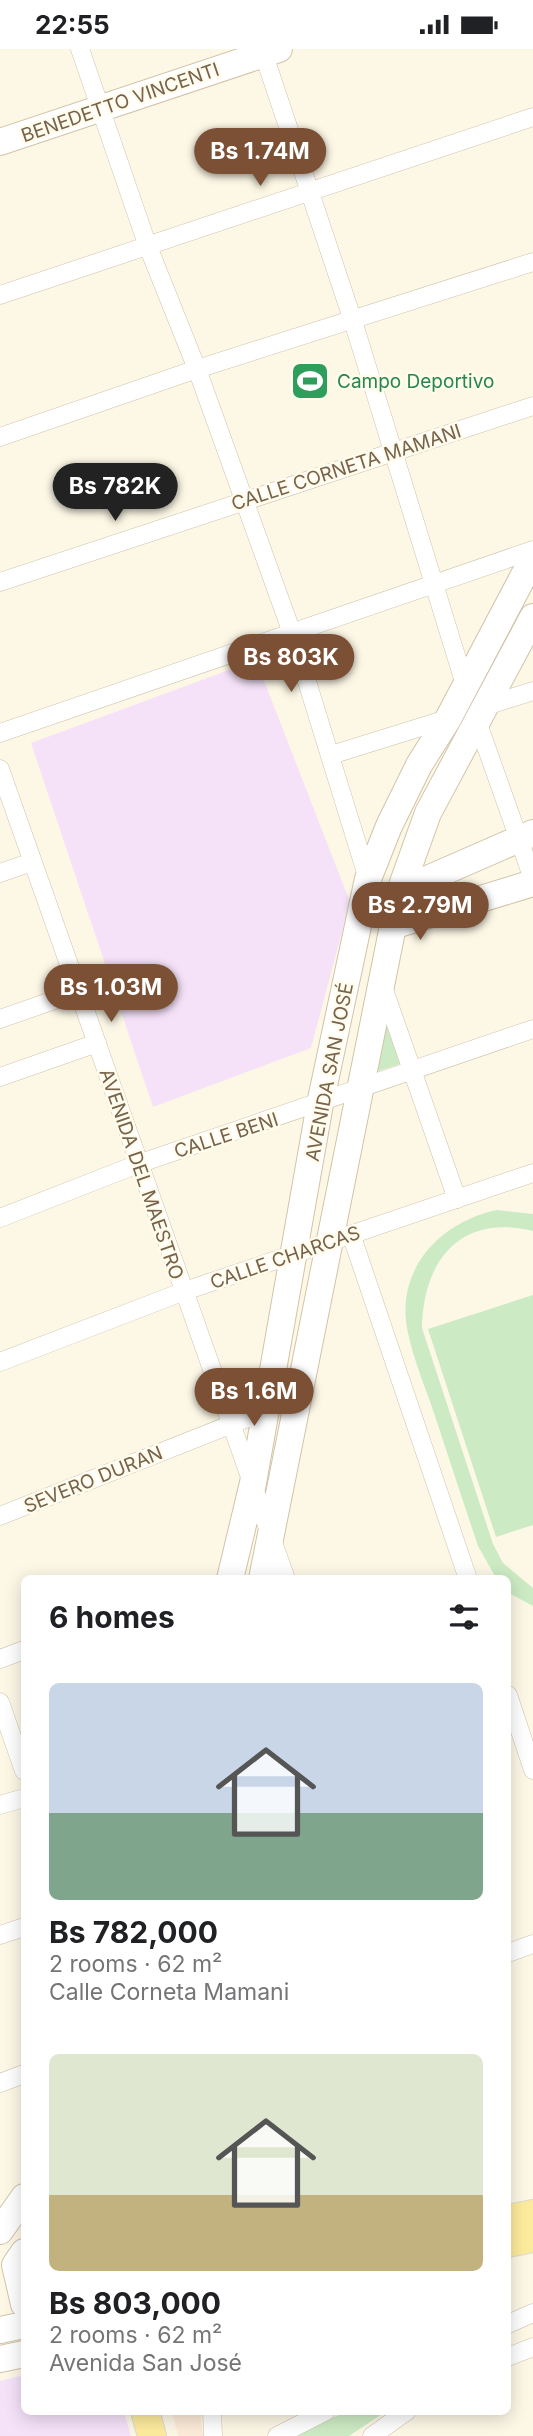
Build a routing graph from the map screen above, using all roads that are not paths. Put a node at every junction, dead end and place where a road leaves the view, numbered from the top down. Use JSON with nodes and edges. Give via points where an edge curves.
{"nodes":[{"id":1,"x":80,"y":49,"type":"edge"},
{"id":2,"x":269,"y":51,"type":"edge"},
{"id":3,"x":100,"y":107,"type":"junction"},
{"id":4,"x":533,"y":117,"type":"edge"},
{"id":5,"x":0,"y":142,"type":"edge"},
{"id":6,"x":310,"y":192,"type":"junction"},
{"id":7,"x":147,"y":244,"type":"junction"},
{"id":8,"x":533,"y":262,"type":"edge"},
{"id":9,"x":0,"y":295,"type":"edge"},
{"id":10,"x":353,"y":321,"type":"junction"},
{"id":11,"x":197,"y":369,"type":"junction"},
{"id":12,"x":533,"y":406,"type":"edge"},
{"id":13,"x":0,"y":437,"type":"edge"},
{"id":14,"x":394,"y":452,"type":"junction"},
{"id":15,"x":242,"y":500,"type":"junction"},
{"id":16,"x":533,"y":550,"type":"edge"},
{"id":17,"x":533,"y":558,"type":"edge"},
{"id":18,"x":0,"y":582,"type":"edge"},
{"id":19,"x":436,"y":585,"type":"junction"},
{"id":20,"x":533,"y":617,"type":"edge"},
{"id":21,"x":292,"y":633,"type":"junction"},
{"id":22,"x":465,"y":684,"type":"junction"},
{"id":23,"x":533,"y":691,"type":"edge"},
{"id":24,"x":479,"y":713,"type":"junction"},
{"id":25,"x":448,"y":719,"type":"junction"},
{"id":26,"x":0,"y":733,"type":"edge"},
{"id":27,"x":331,"y":755,"type":"junction"},
{"id":28,"x":0,"y":769,"type":"edge"},
{"id":29,"x":526,"y":835,"type":"edge"},
{"id":30,"x":32,"y":862,"type":"junction"},
{"id":31,"x":0,"y":873,"type":"edge"},
{"id":32,"x":368,"y":879,"type":"junction"},
{"id":33,"x":533,"y":881,"type":"edge"},
{"id":34,"x":400,"y":891,"type":"junction"},
{"id":35,"x":434,"y":913,"type":"junction"},
{"id":36,"x":392,"y":926,"type":"junction"},
{"id":37,"x":381,"y":979,"type":"junction"},
{"id":38,"x":79,"y":991,"type":"junction"},
{"id":39,"x":0,"y":1019,"type":"edge"},
{"id":40,"x":533,"y":1030,"type":"edge"},
{"id":41,"x":97,"y":1043,"type":"junction"},
{"id":42,"x":411,"y":1071,"type":"junction"},
{"id":43,"x":0,"y":1077,"type":"edge"},
{"id":44,"x":359,"y":1090,"type":"junction"},
{"id":45,"x":320,"y":1104,"type":"junction"},
{"id":46,"x":138,"y":1164,"type":"junction"},
{"id":47,"x":533,"y":1173,"type":"edge"},
{"id":48,"x":457,"y":1199,"type":"junction"},
{"id":49,"x":0,"y":1218,"type":"edge"},
{"id":50,"x":340,"y":1238,"type":"junction"},
{"id":51,"x":295,"y":1253,"type":"junction"},
{"id":52,"x":182,"y":1292,"type":"junction"},
{"id":53,"x":0,"y":1362,"type":"edge"},
{"id":54,"x":265,"y":1411,"type":"junction"},
{"id":55,"x":233,"y":1424,"type":"junction"},
{"id":56,"x":253,"y":1483,"type":"junction"},
{"id":57,"x":0,"y":1516,"type":"edge"},
{"id":58,"x":272,"y":1538,"type":"junction"},
{"id":59,"x":225,"y":1575,"type":"edge"},
{"id":60,"x":263,"y":1575,"type":"edge"},
{"id":61,"x":285,"y":1575,"type":"edge"},
{"id":62,"x":466,"y":1575,"type":"edge"},
{"id":63,"x":21,"y":1651,"type":"edge"},
{"id":64,"x":0,"y":1660,"type":"edge"},
{"id":65,"x":0,"y":1702,"type":"edge"},
{"id":66,"x":511,"y":1704,"type":"edge"},
{"id":67,"x":21,"y":1763,"type":"edge"},
{"id":68,"x":533,"y":1770,"type":"edge"},
{"id":69,"x":21,"y":1799,"type":"edge"},
{"id":70,"x":0,"y":1805,"type":"edge"},
{"id":71,"x":21,"y":1928,"type":"edge"},
{"id":72,"x":0,"y":1935,"type":"edge"},
{"id":73,"x":533,"y":1944,"type":"edge"},
{"id":74,"x":511,"y":1952,"type":"edge"},
{"id":75,"x":21,"y":2075,"type":"edge"},
{"id":76,"x":0,"y":2083,"type":"edge"},
{"id":77,"x":21,"y":2201,"type":"edge"},
{"id":78,"x":533,"y":2214,"type":"edge"},
{"id":79,"x":0,"y":2231,"type":"edge"},
{"id":80,"x":514,"y":2234,"type":"edge"},
{"id":81,"x":21,"y":2256,"type":"edge"},
{"id":82,"x":21,"y":2291,"type":"edge"},
{"id":83,"x":533,"y":2313,"type":"edge"},
{"id":84,"x":511,"y":2323,"type":"edge"},
{"id":85,"x":21,"y":2326,"type":"edge"},
{"id":86,"x":0,"y":2330,"type":"edge"},
{"id":87,"x":533,"y":2347,"type":"edge"},
{"id":88,"x":21,"y":2355,"type":"edge"},
{"id":89,"x":511,"y":2356,"type":"edge"},
{"id":90,"x":0,"y":2359,"type":"edge"},
{"id":91,"x":146,"y":2415,"type":"edge"},
{"id":92,"x":161,"y":2415,"type":"edge"},
{"id":93,"x":212,"y":2415,"type":"edge"},
{"id":94,"x":318,"y":2415,"type":"edge"},
{"id":95,"x":401,"y":2415,"type":"edge"},
{"id":96,"x":152,"y":2436,"type":"edge"},
{"id":97,"x":166,"y":2436,"type":"edge"},
{"id":98,"x":213,"y":2436,"type":"edge"},
{"id":99,"x":277,"y":2436,"type":"edge"},
{"id":100,"x":372,"y":2436,"type":"edge"}],
"edges":[{"from":1,"to":3,"type":"street"},
{"from":2,"to":3,"type":"street","name":"BENEDETTO VINCENTI"},
{"from":2,"to":6,"type":"street"},
{"from":3,"to":5,"type":"street","name":"BENEDETTO VINCENTI"},
{"from":3,"to":7,"type":"street"},
{"from":4,"to":6,"type":"street"},
{"from":6,"to":7,"type":"street"},
{"from":6,"to":10,"type":"street"},
{"from":7,"to":9,"type":"street"},
{"from":7,"to":11,"type":"street"},
{"from":8,"to":10,"type":"street"},
{"from":10,"to":11,"type":"street"},
{"from":10,"to":14,"type":"street"},
{"from":11,"to":13,"type":"street"},
{"from":11,"to":15,"type":"street"},
{"from":12,"to":14,"type":"street","name":"CALLE CORNETA MAMANI"},
{"from":14,"to":15,"type":"street","name":"CALLE CORNETA MAMANI"},
{"from":14,"to":19,"type":"street"},
{"from":15,"to":18,"type":"street","name":"CALLE CORNETA MAMANI"},
{"from":15,"to":21,"type":"street"},
{"from":16,"to":19,"type":"street"},
{"from":17,"to":22,"type":"street","name":"AVENIDA SAN JOSÉ"},
{"from":19,"to":21,"type":"street"},
{"from":19,"to":22,"type":"street"},
{"from":20,"to":24,"type":"street","name":"AVENIDA SAN JOSÉ"},
{"from":21,"to":26,"type":"street"},
{"from":21,"to":27,"type":"street"},
{"from":22,"to":24,"type":"street"},
{"from":22,"to":25,"type":"street","name":"AVENIDA SAN JOSÉ"},
{"from":23,"to":24,"type":"street"},
{"from":24,"to":25,"type":"street"},
{"from":24,"to":29,"type":"street"},
{"from":24,"to":34,"type":"street","name":"AVENIDA SAN JOSÉ","via":[[428,813]]},
{"from":25,"to":27,"type":"street"},
{"from":25,"to":32,"type":"street","name":"AVENIDA SAN JOSÉ","via":[[419,765]]},
{"from":27,"to":32,"type":"street"},
{"from":28,"to":30,"type":"street","name":"AVENIDA DEL MAESTRO"},
{"from":29,"to":33,"type":"street"},
{"from":29,"to":34,"type":"street"},
{"from":30,"to":31,"type":"street"},
{"from":30,"to":38,"type":"street","name":"AVENIDA DEL MAESTRO"},
{"from":32,"to":34,"type":"street"},
{"from":32,"to":45,"type":"street","name":"AVENIDA SAN JOSÉ"},
{"from":33,"to":35,"type":"street"},
{"from":34,"to":35,"type":"street"},
{"from":34,"to":36,"type":"street","name":"AVENIDA SAN JOSÉ"},
{"from":35,"to":36,"type":"street"},
{"from":36,"to":37,"type":"street","name":"AVENIDA SAN JOSÉ"},
{"from":37,"to":42,"type":"street"},
{"from":37,"to":44,"type":"street","name":"AVENIDA SAN JOSÉ"},
{"from":38,"to":39,"type":"street"},
{"from":38,"to":41,"type":"street","name":"AVENIDA DEL MAESTRO"},
{"from":40,"to":42,"type":"street","name":"CALLE BENI"},
{"from":41,"to":43,"type":"street"},
{"from":41,"to":46,"type":"street","name":"AVENIDA DEL MAESTRO"},
{"from":42,"to":44,"type":"street","name":"CALLE BENI"},
{"from":42,"to":48,"type":"street"},
{"from":44,"to":45,"type":"street","name":"CALLE BENI"},
{"from":44,"to":50,"type":"street","name":"AVENIDA SAN JOSÉ"},
{"from":45,"to":46,"type":"street","name":"CALLE BENI"},
{"from":45,"to":51,"type":"street","name":"AVENIDA SAN JOSÉ"},
{"from":46,"to":49,"type":"street","name":"CALLE BENI"},
{"from":46,"to":52,"type":"street","name":"AVENIDA DEL MAESTRO"},
{"from":47,"to":48,"type":"street","name":"CALLE CHARCAS"},
{"from":48,"to":50,"type":"street","name":"CALLE CHARCAS"},
{"from":50,"to":51,"type":"street","name":"CALLE CHARCAS"},
{"from":50,"to":58,"type":"street","name":"AVENIDA SAN JOSÉ"},
{"from":50,"to":62,"type":"street"},
{"from":51,"to":52,"type":"street","name":"CALLE CHARCAS"},
{"from":51,"to":54,"type":"street","name":"AVENIDA SAN JOSÉ"},
{"from":52,"to":53,"type":"street","name":"CALLE CHARCAS"},
{"from":52,"to":55,"type":"street","name":"AVENIDA DEL MAESTRO"},
{"from":54,"to":55,"type":"street","name":"SEVERO DURAN"},
{"from":54,"to":56,"type":"street","name":"AVENIDA SAN JOSÉ"},
{"from":55,"to":56,"type":"street","name":"AVENIDA DEL MAESTRO"},
{"from":55,"to":57,"type":"street","name":"SEVERO DURAN"},
{"from":56,"to":58,"type":"street","name":"AVENIDA DEL MAESTRO"},
{"from":56,"to":59,"type":"street","name":"AVENIDA SAN JOSÉ"},
{"from":58,"to":60,"type":"street","name":"AVENIDA SAN JOSÉ"},
{"from":58,"to":61,"type":"street","name":"AVENIDA DEL MAESTRO"},
{"from":63,"to":64,"type":"street"},
{"from":65,"to":67,"type":"street"},
{"from":66,"to":68,"type":"street"},
{"from":69,"to":70,"type":"street"},
{"from":71,"to":72,"type":"street"},
{"from":73,"to":74,"type":"street"},
{"from":75,"to":76,"type":"street"},
{"from":77,"to":79,"type":"street"},
{"from":78,"to":80,"type":"main road"},
{"from":81,"to":82,"type":"street","via":[[15,2265]]},
{"from":83,"to":84,"type":"street"},
{"from":85,"to":86,"type":"street"},
{"from":87,"to":89,"type":"street"},
{"from":88,"to":90,"type":"street"},
{"from":91,"to":96,"type":"main road"},
{"from":92,"to":97,"type":"main road"},
{"from":93,"to":98,"type":"street"},
{"from":94,"to":99,"type":"street"},
{"from":95,"to":100,"type":"street"}]}
